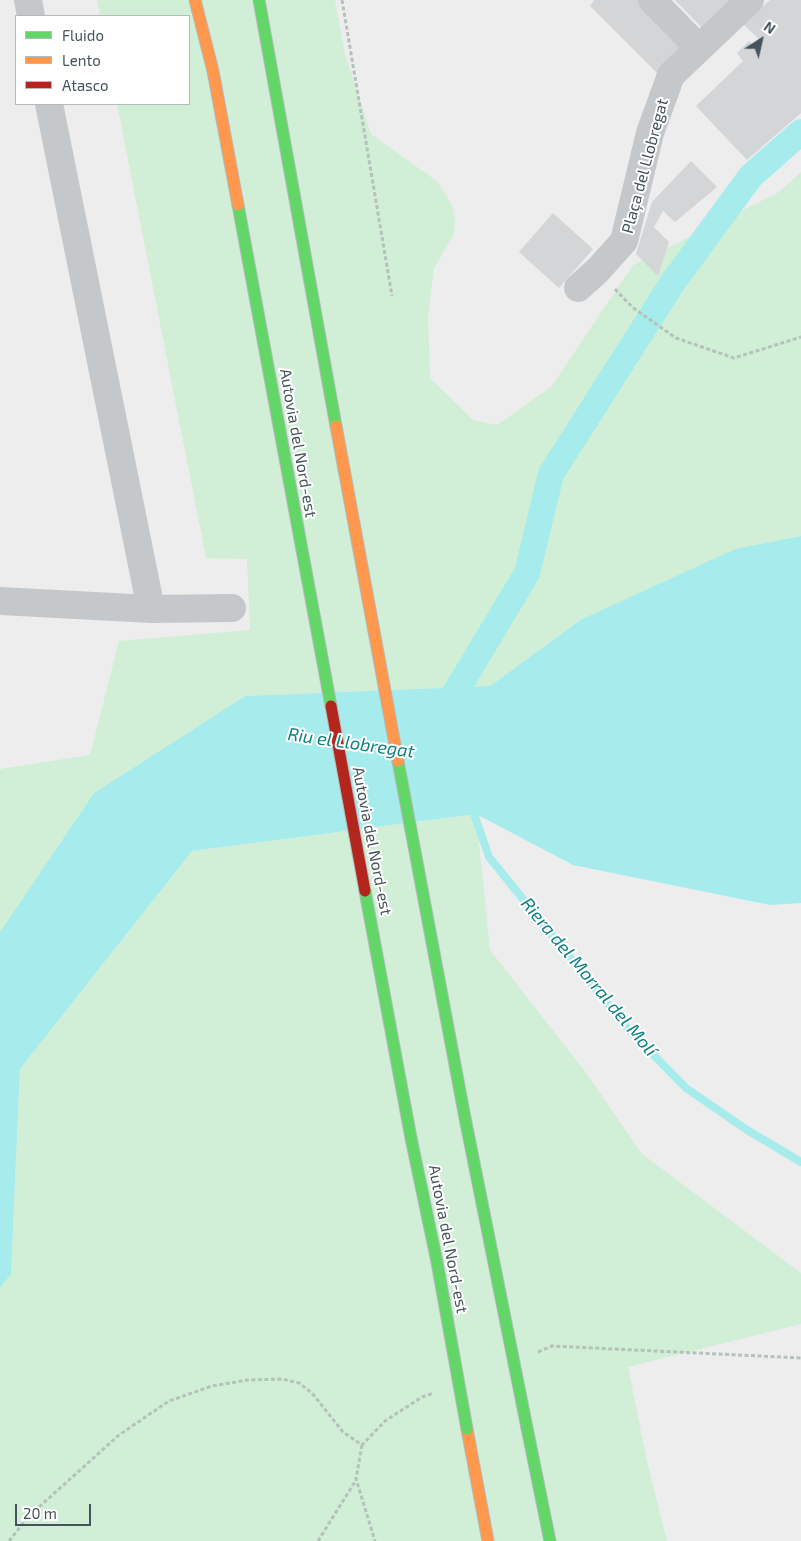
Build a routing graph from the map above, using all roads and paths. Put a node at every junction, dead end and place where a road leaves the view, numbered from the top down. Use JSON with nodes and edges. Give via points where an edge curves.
{"nodes":[{"id":1,"x":28,"y":0,"type":"edge"},
{"id":2,"x":195,"y":0,"type":"edge"},
{"id":3,"x":259,"y":0,"type":"edge"},
{"id":4,"x":342,"y":0,"type":"edge"},
{"id":5,"x":652,"y":0,"type":"edge"},
{"id":6,"x":750,"y":0,"type":"edge"},
{"id":7,"x":32,"y":15,"type":"edge"},
{"id":8,"x":699,"y":48,"type":"junction"},
{"id":9,"x":49,"y":105,"type":"edge"},
{"id":10,"x":578,"y":288,"type":"dead end"},
{"id":11,"x":392,"y":296,"type":"dead end"},
{"id":12,"x":632,"y":307,"type":"dead end"},
{"id":13,"x":801,"y":336,"type":"edge"},
{"id":14,"x":0,"y":600,"type":"edge"},
{"id":15,"x":232,"y":608,"type":"dead end"},
{"id":16,"x":152,"y":609,"type":"junction"},
{"id":17,"x":533,"y":1354,"type":"dead end"},
{"id":18,"x":801,"y":1358,"type":"edge"},
{"id":19,"x":440,"y":1390,"type":"dead end"},
{"id":20,"x":362,"y":1445,"type":"junction"},
{"id":21,"x":356,"y":1479,"type":"junction"},
{"id":22,"x":8,"y":1541,"type":"edge"},
{"id":23,"x":318,"y":1541,"type":"edge"},
{"id":24,"x":375,"y":1541,"type":"edge"},
{"id":25,"x":488,"y":1541,"type":"edge"},
{"id":26,"x":550,"y":1541,"type":"edge"}],
"edges":[{"from":1,"to":7,"type":"street"},
{"from":2,"to":25,"type":"highway","name":"Autovia del Nord-est","bridge":true,"via":[[213,71]]},
{"from":3,"to":26,"type":"highway","bridge":true,"via":[[464,1108]]},
{"from":4,"to":11,"type":"path"},
{"from":5,"to":8,"type":"street"},
{"from":6,"to":8,"type":"street","name":"Plaça del Llobregat"},
{"from":8,"to":10,"type":"street","name":"Plaça del Llobregat","via":[[671,75],[650,133],[624,241]]},
{"from":9,"to":16,"type":"street"},
{"from":12,"to":13,"type":"path","via":[[676,338],[734,358]]},
{"from":14,"to":16,"type":"street"},
{"from":15,"to":16,"type":"street"},
{"from":17,"to":18,"type":"path","via":[[552,1346]]},
{"from":19,"to":20,"type":"path","via":[[384,1421]]},
{"from":20,"to":21,"type":"path"},
{"from":20,"to":22,"type":"path","via":[[343,1432],[312,1393],[299,1383],[282,1379],[248,1380],[212,1386],[169,1401],[119,1435],[29,1516]]},
{"from":21,"to":23,"type":"path"},
{"from":21,"to":24,"type":"path"}]}
